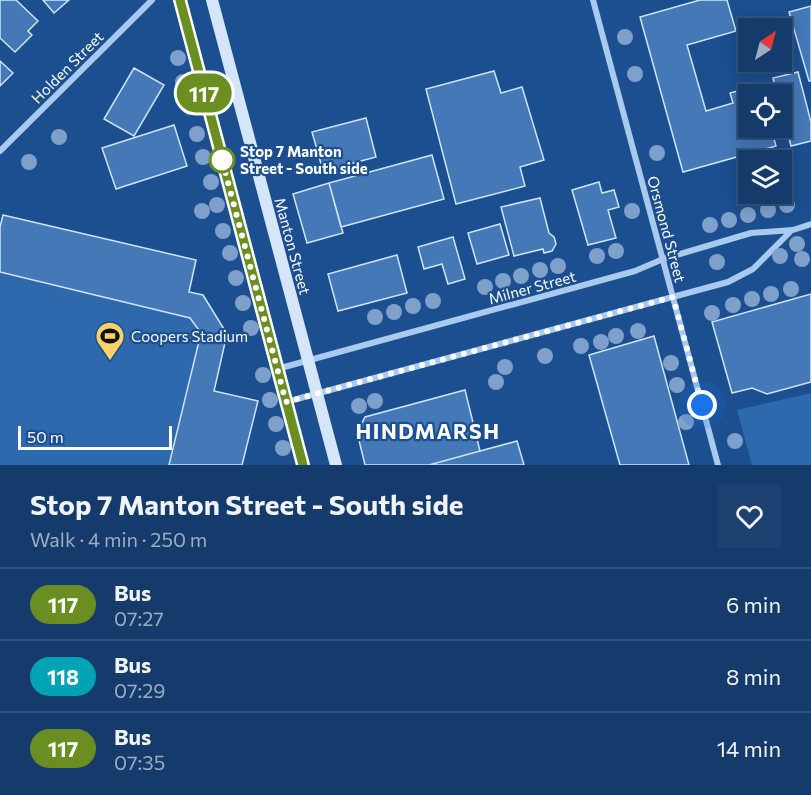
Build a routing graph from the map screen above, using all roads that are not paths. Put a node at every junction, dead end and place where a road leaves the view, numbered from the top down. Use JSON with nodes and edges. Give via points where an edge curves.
{"nodes":[{"id":1,"x":152,"y":0,"type":"edge"},
{"id":2,"x":180,"y":0,"type":"edge"},
{"id":3,"x":212,"y":0,"type":"edge"},
{"id":4,"x":593,"y":0,"type":"edge"},
{"id":5,"x":0,"y":151,"type":"edge"},
{"id":6,"x":811,"y":224,"type":"edge"},
{"id":7,"x":793,"y":230,"type":"junction"},
{"id":8,"x":663,"y":259,"type":"junction"},
{"id":9,"x":673,"y":297,"type":"junction"},
{"id":10,"x":308,"y":361,"type":"junction"},
{"id":11,"x":277,"y":369,"type":"junction"},
{"id":12,"x":317,"y":394,"type":"junction"},
{"id":13,"x":286,"y":402,"type":"junction"},
{"id":14,"x":303,"y":465,"type":"edge"},
{"id":15,"x":336,"y":465,"type":"edge"},
{"id":16,"x":718,"y":465,"type":"edge"}],
"edges":[{"from":1,"to":5,"type":"street","name":"Holden Street"},
{"from":2,"to":11,"type":"main road"},
{"from":3,"to":10,"type":"main road","name":"Manton Street"},
{"from":4,"to":8,"type":"street","name":"Orsmond Street"},
{"from":6,"to":7,"type":"street","name":"Milner Street"},
{"from":7,"to":8,"type":"street","name":"Milner Street","via":[[751,233]]},
{"from":7,"to":9,"type":"street","name":"Milner Street","via":[[753,269],[728,282]]},
{"from":8,"to":9,"type":"street","name":"Orsmond Street"},
{"from":8,"to":10,"type":"street","name":"Milner Street","via":[[635,271]]},
{"from":9,"to":12,"type":"street","name":"Milner Street"},
{"from":9,"to":16,"type":"street","name":"Orsmond Street"},
{"from":10,"to":11,"type":"street","name":"Milner Street"},
{"from":10,"to":12,"type":"main road","name":"Manton Street"},
{"from":11,"to":13,"type":"main road"},
{"from":12,"to":13,"type":"street","name":"Milner Street"},
{"from":12,"to":15,"type":"main road","name":"Manton Street"},
{"from":13,"to":14,"type":"main road"}]}
